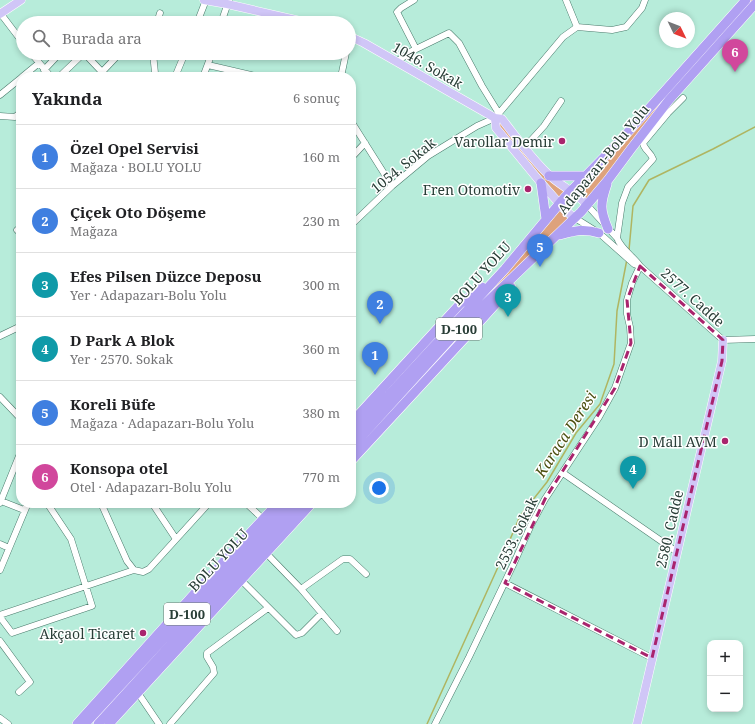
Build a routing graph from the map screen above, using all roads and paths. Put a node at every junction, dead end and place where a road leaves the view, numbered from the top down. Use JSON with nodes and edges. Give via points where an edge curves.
{"nodes":[{"id":1,"x":21,"y":0,"type":"edge"},
{"id":2,"x":205,"y":0,"type":"edge"},
{"id":3,"x":414,"y":0,"type":"edge"},
{"id":4,"x":566,"y":0,"type":"edge"},
{"id":5,"x":645,"y":0,"type":"edge"},
{"id":6,"x":746,"y":0,"type":"edge"},
{"id":7,"x":228,"y":2,"type":"edge"},
{"id":8,"x":755,"y":4,"type":"edge"},
{"id":9,"x":160,"y":13,"type":"dead end"},
{"id":10,"x":1,"y":14,"type":"edge"},
{"id":11,"x":159,"y":16,"type":"edge"},
{"id":12,"x":199,"y":16,"type":"edge"},
{"id":13,"x":223,"y":16,"type":"edge"},
{"id":14,"x":282,"y":16,"type":"edge"},
{"id":15,"x":577,"y":27,"type":"junction"},
{"id":16,"x":16,"y":34,"type":"edge"},
{"id":17,"x":356,"y":39,"type":"edge"},
{"id":18,"x":416,"y":49,"type":"junction"},
{"id":19,"x":37,"y":60,"type":"edge"},
{"id":20,"x":53,"y":60,"type":"edge"},
{"id":21,"x":77,"y":60,"type":"edge"},
{"id":22,"x":91,"y":60,"type":"edge"},
{"id":23,"x":113,"y":60,"type":"edge"},
{"id":24,"x":154,"y":60,"type":"edge"},
{"id":25,"x":182,"y":60,"type":"edge"},
{"id":26,"x":210,"y":60,"type":"edge"},
{"id":27,"x":344,"y":60,"type":"edge"},
{"id":28,"x":396,"y":62,"type":"junction"},
{"id":29,"x":39,"y":63,"type":"junction"},
{"id":30,"x":208,"y":65,"type":"junction"},
{"id":31,"x":44,"y":70,"type":"joint"},
{"id":32,"x":29,"y":72,"type":"edge"},
{"id":33,"x":64,"y":72,"type":"edge"},
{"id":34,"x":102,"y":72,"type":"edge"},
{"id":35,"x":102,"y":72,"type":"edge"},
{"id":36,"x":155,"y":72,"type":"edge"},
{"id":37,"x":177,"y":72,"type":"edge"},
{"id":38,"x":205,"y":72,"type":"edge"},
{"id":39,"x":230,"y":72,"type":"edge"},
{"id":40,"x":341,"y":72,"type":"edge"},
{"id":41,"x":16,"y":83,"type":"edge"},
{"id":42,"x":0,"y":96,"type":"edge"},
{"id":43,"x":683,"y":98,"type":"dead end"},
{"id":44,"x":562,"y":101,"type":"dead end"},
{"id":45,"x":0,"y":116,"type":"edge"},
{"id":46,"x":16,"y":116,"type":"edge"},
{"id":47,"x":495,"y":118,"type":"junction"},
{"id":48,"x":356,"y":130,"type":"edge"},
{"id":49,"x":365,"y":143,"type":"junction"},
{"id":50,"x":524,"y":148,"type":"junction"},
{"id":51,"x":356,"y":153,"type":"edge"},
{"id":52,"x":549,"y":176,"type":"junction"},
{"id":53,"x":586,"y":176,"type":"junction"},
{"id":54,"x":608,"y":180,"type":"junction"},
{"id":55,"x":541,"y":183,"type":"junction"},
{"id":56,"x":392,"y":186,"type":"junction"},
{"id":57,"x":565,"y":197,"type":"junction"},
{"id":58,"x":587,"y":205,"type":"junction"},
{"id":59,"x":575,"y":218,"type":"junction"},
{"id":60,"x":546,"y":219,"type":"junction"},
{"id":61,"x":356,"y":220,"type":"edge"},
{"id":62,"x":608,"y":229,"type":"junction"},
{"id":63,"x":599,"y":233,"type":"junction"},
{"id":64,"x":557,"y":236,"type":"junction"},
{"id":65,"x":618,"y":241,"type":"junction"},
{"id":66,"x":536,"y":256,"type":"junction"},
{"id":67,"x":637,"y":263,"type":"junction"},
{"id":68,"x":504,"y":269,"type":"junction"},
{"id":69,"x":16,"y":328,"type":"edge"},
{"id":70,"x":0,"y":336,"type":"edge"},
{"id":71,"x":755,"y":339,"type":"edge"},
{"id":72,"x":723,"y":340,"type":"junction"},
{"id":73,"x":0,"y":397,"type":"edge"},
{"id":74,"x":16,"y":413,"type":"edge"},
{"id":75,"x":356,"y":418,"type":"edge"},
{"id":76,"x":356,"y":431,"type":"edge"},
{"id":77,"x":356,"y":443,"type":"edge"},
{"id":78,"x":356,"y":456,"type":"edge"},
{"id":79,"x":16,"y":463,"type":"edge"},
{"id":80,"x":563,"y":473,"type":"junction"},
{"id":81,"x":0,"y":502,"type":"edge"},
{"id":82,"x":16,"y":507,"type":"edge"},
{"id":83,"x":18,"y":508,"type":"edge"},
{"id":84,"x":50,"y":508,"type":"edge"},
{"id":85,"x":103,"y":508,"type":"edge"},
{"id":86,"x":155,"y":508,"type":"edge"},
{"id":87,"x":205,"y":508,"type":"edge"},
{"id":88,"x":251,"y":508,"type":"edge"},
{"id":89,"x":273,"y":508,"type":"edge"},
{"id":90,"x":284,"y":508,"type":"edge"},
{"id":91,"x":295,"y":508,"type":"edge"},
{"id":92,"x":307,"y":508,"type":"edge"},
{"id":93,"x":24,"y":510,"type":"joint"},
{"id":94,"x":263,"y":519,"type":"junction"},
{"id":95,"x":176,"y":539,"type":"junction"},
{"id":96,"x":0,"y":544,"type":"edge"},
{"id":97,"x":9,"y":548,"type":"junction"},
{"id":98,"x":677,"y":552,"type":"junction"},
{"id":99,"x":266,"y":553,"type":"junction"},
{"id":100,"x":0,"y":570,"type":"edge"},
{"id":101,"x":134,"y":570,"type":"junction"},
{"id":102,"x":366,"y":574,"type":"dead end"},
{"id":103,"x":241,"y":580,"type":"junction"},
{"id":104,"x":505,"y":582,"type":"junction"},
{"id":105,"x":85,"y":586,"type":"junction"},
{"id":106,"x":301,"y":589,"type":"junction"},
{"id":107,"x":268,"y":608,"type":"junction"},
{"id":108,"x":322,"y":613,"type":"junction"},
{"id":109,"x":0,"y":616,"type":"edge"},
{"id":110,"x":337,"y":631,"type":"dead end"},
{"id":111,"x":0,"y":641,"type":"edge"},
{"id":112,"x":652,"y":658,"type":"junction"},
{"id":113,"x":19,"y":692,"type":"dead end"},
{"id":114,"x":138,"y":693,"type":"junction"},
{"id":115,"x":0,"y":718,"type":"edge"},
{"id":116,"x":8,"y":724,"type":"edge"},
{"id":117,"x":77,"y":724,"type":"edge"},
{"id":118,"x":86,"y":724,"type":"edge"},
{"id":119,"x":98,"y":724,"type":"edge"},
{"id":120,"x":109,"y":724,"type":"edge"},
{"id":121,"x":159,"y":724,"type":"edge"},
{"id":122,"x":170,"y":724,"type":"edge"},
{"id":123,"x":435,"y":724,"type":"edge"},
{"id":124,"x":637,"y":724,"type":"edge"}],
"edges":[{"from":1,"to":10,"type":"main road"},
{"from":2,"to":7,"type":"main road"},
{"from":2,"to":12,"type":"street"},
{"from":3,"to":18,"type":"street","via":[[397,12]]},
{"from":4,"to":15,"type":"street"},
{"from":5,"to":15,"type":"street","via":[[642,8],[626,27],[612,30]]},
{"from":6,"to":53,"type":"highway","number":"D-100"},
{"from":7,"to":13,"type":"street"},
{"from":7,"to":14,"type":"main road"},
{"from":8,"to":54,"type":"highway","name":"Adapazarı-Bolu Yolu","number":"D-100","via":[[669,100]]},
{"from":9,"to":11,"type":"street"},
{"from":10,"to":16,"type":"street"},
{"from":15,"to":47,"type":"street","via":[[563,37]]},
{"from":17,"to":28,"type":"main road","name":"1046. Sokak"},
{"from":18,"to":28,"type":"street"},
{"from":18,"to":47,"type":"street","via":[[449,33],[459,43],[498,112]]},
{"from":19,"to":29,"type":"street"},
{"from":20,"to":31,"type":"street"},
{"from":21,"to":33,"type":"street"},
{"from":22,"to":35,"type":"street"},
{"from":23,"to":34,"type":"street"},
{"from":24,"to":36,"type":"street"},
{"from":25,"to":37,"type":"street"},
{"from":26,"to":30,"type":"street"},
{"from":27,"to":40,"type":"street"},
{"from":28,"to":47,"type":"main road","name":"1046. Sokak"},
{"from":29,"to":31,"type":"street"},
{"from":29,"to":32,"type":"street"},
{"from":30,"to":38,"type":"street"},
{"from":30,"to":39,"type":"street"},
{"from":41,"to":42,"type":"street"},
{"from":43,"to":65,"type":"street","via":[[643,143],[643,147],[651,153],[653,159],[628,187],[622,203]]},
{"from":44,"to":50,"type":"street"},
{"from":45,"to":46,"type":"street"},
{"from":47,"to":50,"type":"main road","name":"1046. Sokak","via":[[502,119]]},
{"from":47,"to":55,"type":"main road","via":[[496,128]]},
{"from":47,"to":56,"type":"street","name":"1054. Sokak","via":[[428,156]]},
{"from":48,"to":49,"type":"street"},
{"from":49,"to":51,"type":"street"},
{"from":49,"to":56,"type":"street"},
{"from":50,"to":52,"type":"main road","name":"1046. Sokak"},
{"from":52,"to":53,"type":"highway"},
{"from":52,"to":57,"type":"main road","name":"1046. Sokak"},
{"from":53,"to":57,"type":"highway","number":"D-100"},
{"from":54,"to":58,"type":"highway","name":"Adapazarı-Bolu Yolu","number":"D-100"},
{"from":54,"to":62,"type":"highway","via":[[602,200],[602,214]]},
{"from":55,"to":57,"type":"main road"},
{"from":55,"to":60,"type":"highway"},
{"from":56,"to":61,"type":"street","name":"1054. Sokak"},
{"from":57,"to":58,"type":"main road","via":[[580,197]]},
{"from":57,"to":59,"type":"main road","via":[[566,211]]},
{"from":57,"to":60,"type":"highway","name":"BOLU YOLU","number":"D-100"},
{"from":58,"to":59,"type":"highway","name":"Adapazarı-Bolu Yolu","number":"D-100"},
{"from":58,"to":62,"type":"street"},
{"from":59,"to":63,"type":"street"},
{"from":59,"to":64,"type":"highway","name":"Adapazarı-Bolu Yolu","number":"D-100"},
{"from":60,"to":68,"type":"highway","name":"BOLU YOLU","number":"D-100"},
{"from":62,"to":65,"type":"street"},
{"from":63,"to":64,"type":"highway","via":[[578,230]]},
{"from":63,"to":67,"type":"street"},
{"from":64,"to":66,"type":"highway","name":"Adapazarı-Bolu Yolu","number":"D-100"},
{"from":65,"to":67,"type":"street"},
{"from":66,"to":77,"type":"highway","name":"Adapazarı-Bolu Yolu","number":"D-100","via":[[463,325]]},
{"from":66,"to":78,"type":"highway","via":[[474,328]]},
{"from":67,"to":72,"type":"street","name":"2577. Cadde"},
{"from":67,"to":80,"type":"street","name":"2553. Sokak","via":[[627,300],[631,342],[615,388]]},
{"from":68,"to":75,"type":"highway","via":[[460,304]]},
{"from":68,"to":76,"type":"highway","name":"BOLU YOLU","number":"D-100"},
{"from":69,"to":70,"type":"street"},
{"from":71,"to":72,"type":"street","name":"2577. Cadde"},
{"from":72,"to":98,"type":"main road","name":"2580. Cadde","via":[[722,361]]},
{"from":73,"to":74,"type":"street"},
{"from":79,"to":81,"type":"street"},
{"from":80,"to":98,"type":"street"},
{"from":80,"to":104,"type":"street","name":"2553. Sokak","via":[[531,525]]},
{"from":81,"to":82,"type":"street"},
{"from":83,"to":93,"type":"street"},
{"from":84,"to":105,"type":"street","via":[[71,539]]},
{"from":85,"to":101,"type":"street","via":[[127,561]]},
{"from":86,"to":95,"type":"street"},
{"from":87,"to":95,"type":"street"},
{"from":88,"to":94,"type":"street"},
{"from":89,"to":94,"type":"highway"},
{"from":90,"to":118,"type":"highway","name":"BOLU YOLU","number":"D-100"},
{"from":91,"to":119,"type":"highway","number":"D-100"},
{"from":92,"to":99,"type":"highway"},
{"from":93,"to":97,"type":"street"},
{"from":94,"to":117,"type":"highway"},
{"from":95,"to":101,"type":"street","via":[[149,569],[143,572]]},
{"from":96,"to":97,"type":"street"},
{"from":97,"to":100,"type":"street"},
{"from":98,"to":112,"type":"main road","name":"2580. Cadde"},
{"from":99,"to":103,"type":"highway"},
{"from":99,"to":106,"type":"street"},
{"from":101,"to":105,"type":"street"},
{"from":102,"to":106,"type":"street","via":[[350,559],[343,558]]},
{"from":103,"to":107,"type":"street"},
{"from":103,"to":114,"type":"highway"},
{"from":104,"to":112,"type":"street"},
{"from":104,"to":123,"type":"street","name":"2553. Sokak"},
{"from":105,"to":109,"type":"street"},
{"from":105,"to":109,"type":"street","via":[[92,606],[12,633]]},
{"from":106,"to":108,"type":"street"},
{"from":107,"to":108,"type":"street","via":[[297,635],[302,634]]},
{"from":107,"to":122,"type":"street","via":[[208,653],[207,657],[214,673]]},
{"from":108,"to":110,"type":"street"},
{"from":111,"to":113,"type":"street","via":[[30,682]]},
{"from":112,"to":124,"type":"main road","name":"2580. Cadde"},
{"from":114,"to":120,"type":"highway"},
{"from":114,"to":121,"type":"street"},
{"from":115,"to":116,"type":"street"}]}
